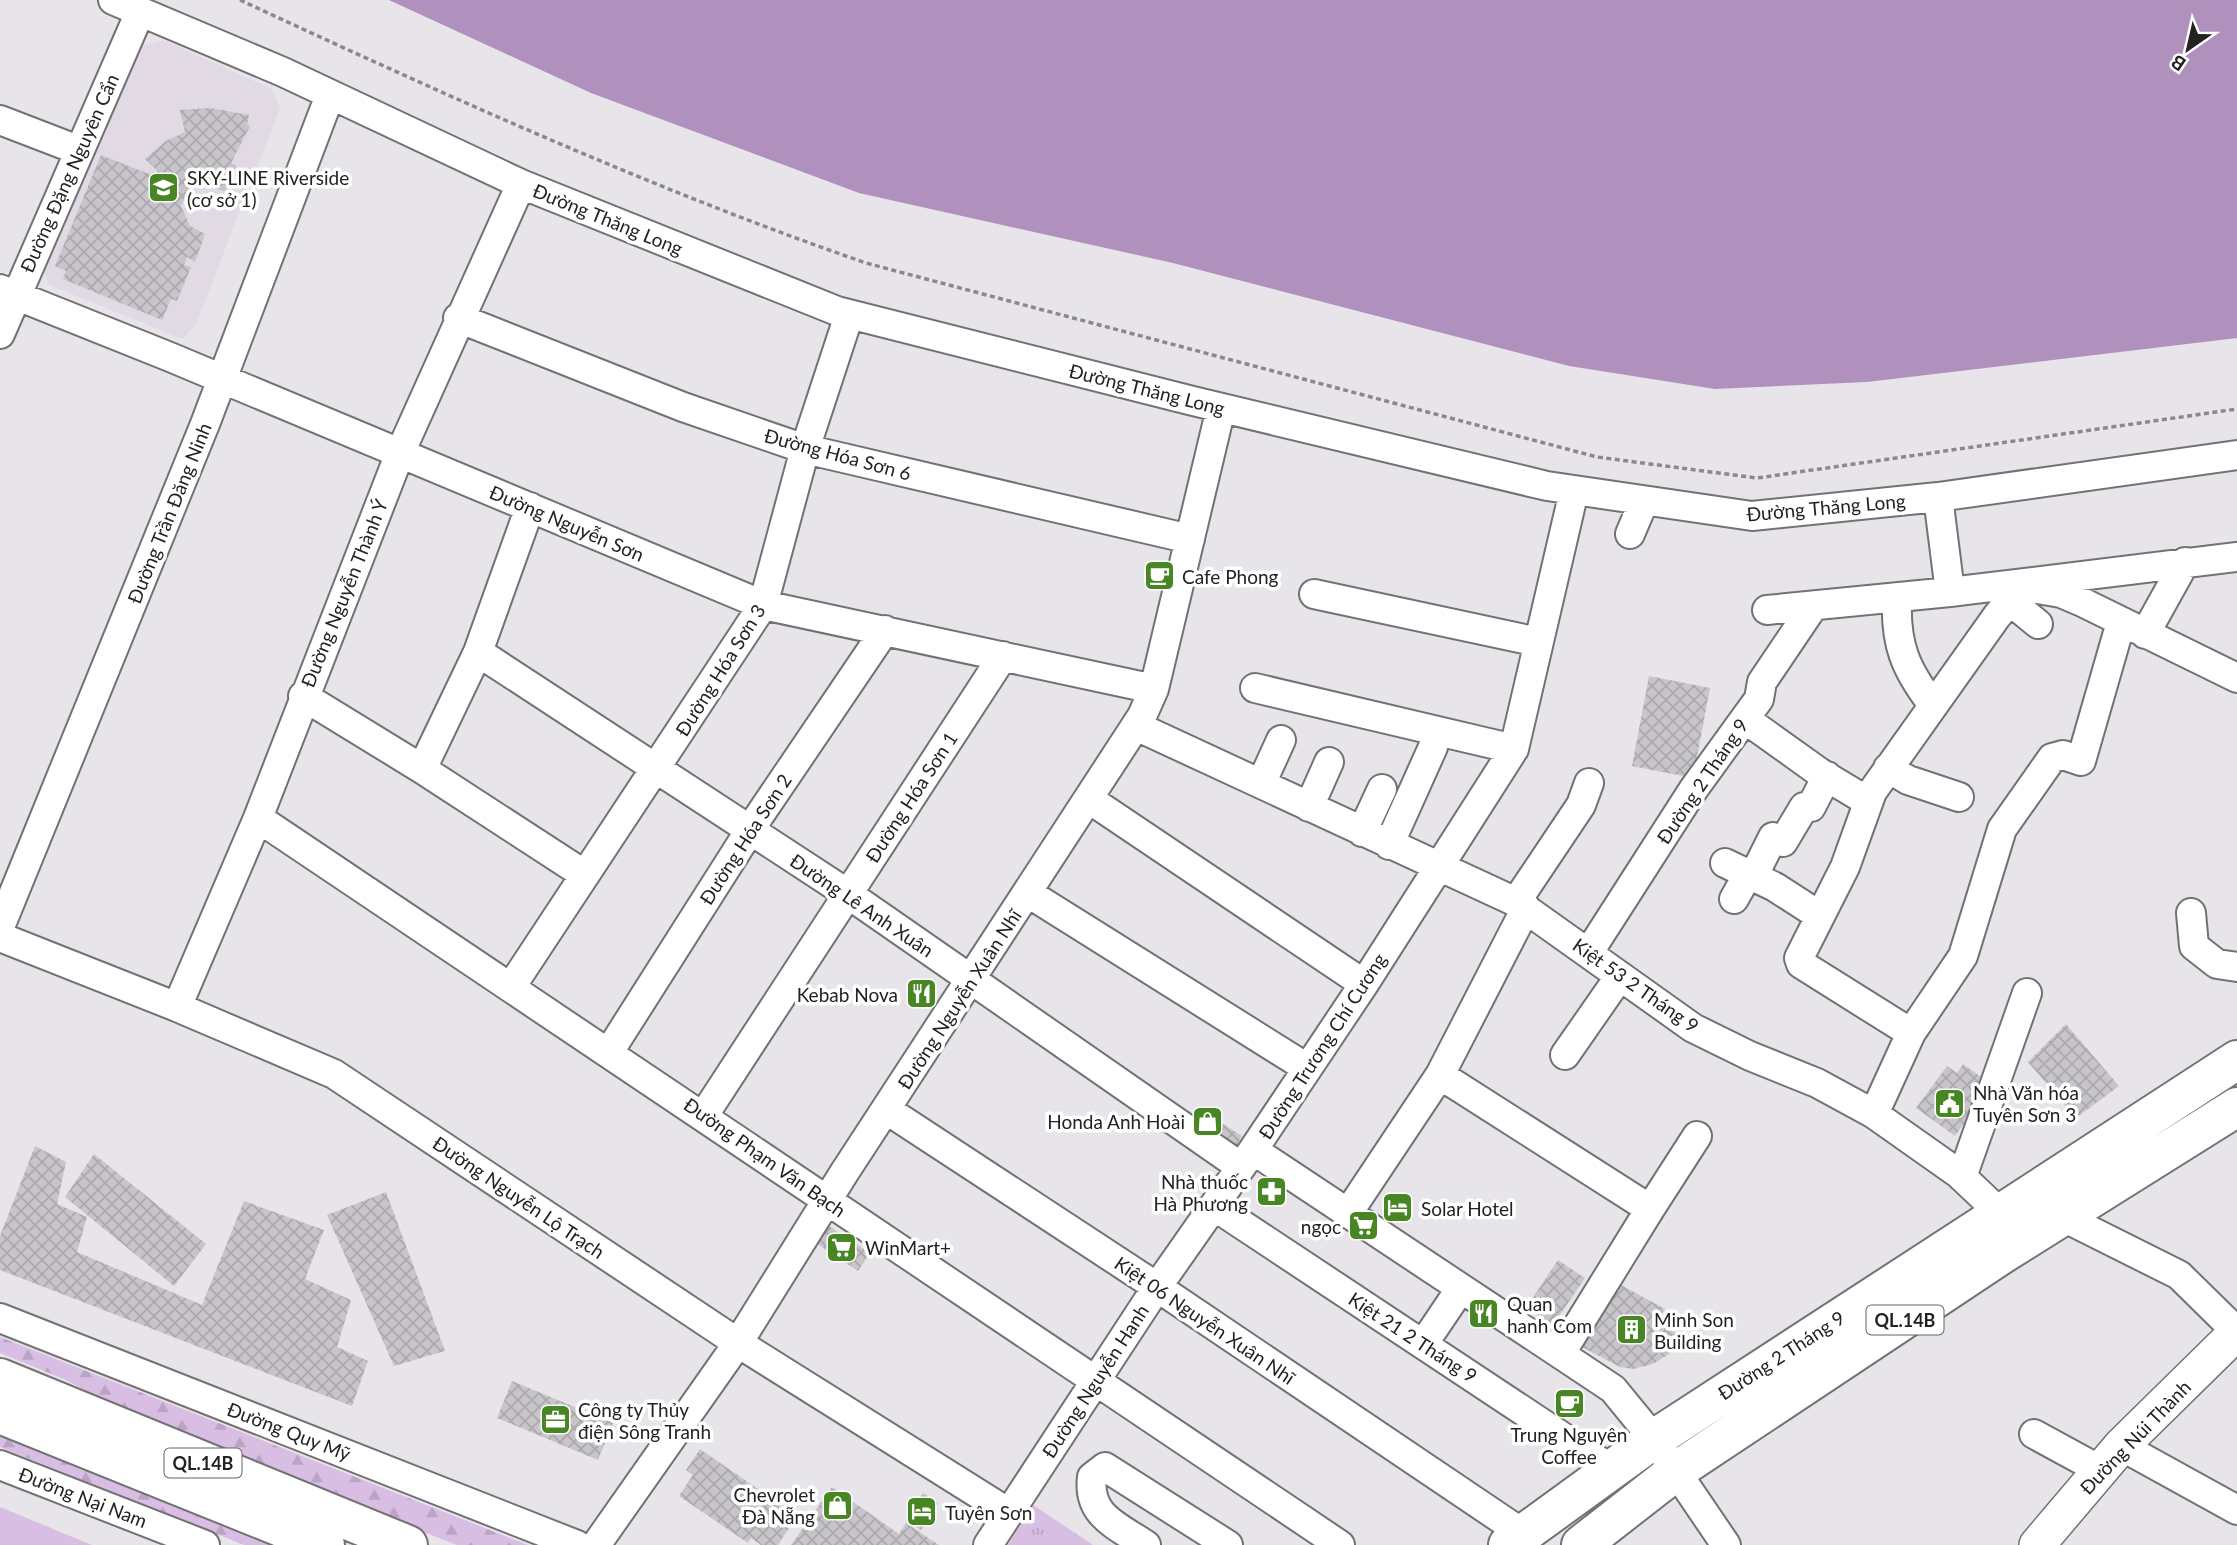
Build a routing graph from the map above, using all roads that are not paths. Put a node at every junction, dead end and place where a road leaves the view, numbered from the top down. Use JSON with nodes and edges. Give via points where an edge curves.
{"nodes":[{"id":1,"x":113,"y":0,"type":"edge"},
{"id":2,"x":140,"y":12,"type":"junction"},
{"id":3,"x":330,"y":95,"type":"junction"},
{"id":4,"x":0,"y":120,"type":"edge"},
{"id":5,"x":78,"y":150,"type":"junction"},
{"id":6,"x":521,"y":184,"type":"junction"},
{"id":7,"x":8,"y":292,"type":"edge"},
{"id":8,"x":849,"y":315,"type":"junction"},
{"id":9,"x":458,"y":318,"type":"junction"},
{"id":10,"x":0,"y":334,"type":"edge"},
{"id":11,"x":222,"y":380,"type":"junction"},
{"id":12,"x":1221,"y":408,"type":"junction"},
{"id":13,"x":805,"y":449,"type":"junction"},
{"id":14,"x":400,"y":453,"type":"junction"},
{"id":15,"x":2237,"y":455,"type":"edge"},
{"id":16,"x":1574,"y":491,"type":"junction"},
{"id":17,"x":1938,"y":497,"type":"junction"},
{"id":18,"x":1644,"y":501,"type":"junction"},
{"id":19,"x":530,"y":507,"type":"junction"},
{"id":20,"x":1630,"y":534,"type":"dead end"},
{"id":21,"x":1190,"y":538,"type":"junction"},
{"id":22,"x":2237,"y":557,"type":"edge"},
{"id":23,"x":2185,"y":562,"type":"junction"},
{"id":24,"x":2014,"y":591,"type":"junction"},
{"id":25,"x":1950,"y":592,"type":"junction"},
{"id":26,"x":1314,"y":594,"type":"dead end"},
{"id":27,"x":1897,"y":598,"type":"junction"},
{"id":28,"x":763,"y":605,"type":"junction"},
{"id":29,"x":1812,"y":608,"type":"junction"},
{"id":30,"x":1768,"y":610,"type":"dead end"},
{"id":31,"x":2038,"y":624,"type":"dead end"},
{"id":32,"x":2133,"y":628,"type":"junction"},
{"id":33,"x":885,"y":630,"type":"junction"},
{"id":34,"x":1538,"y":642,"type":"junction"},
{"id":35,"x":478,"y":652,"type":"junction"},
{"id":36,"x":1003,"y":656,"type":"junction"},
{"id":37,"x":2237,"y":678,"type":"edge"},
{"id":38,"x":1255,"y":688,"type":"dead end"},
{"id":39,"x":1154,"y":690,"type":"junction"},
{"id":40,"x":303,"y":696,"type":"junction"},
{"id":41,"x":1933,"y":705,"type":"junction"},
{"id":42,"x":1745,"y":719,"type":"junction"},
{"id":43,"x":1136,"y":726,"type":"junction"},
{"id":44,"x":1281,"y":740,"type":"dead end"},
{"id":45,"x":1433,"y":747,"type":"dead end"},
{"id":46,"x":1514,"y":749,"type":"junction"},
{"id":47,"x":1329,"y":762,"type":"dead end"},
{"id":48,"x":1888,"y":768,"type":"junction"},
{"id":49,"x":422,"y":769,"type":"junction"},
{"id":50,"x":656,"y":769,"type":"junction"},
{"id":51,"x":1827,"y":776,"type":"junction"},
{"id":52,"x":1589,"y":783,"type":"dead end"},
{"id":53,"x":1261,"y":784,"type":"junction"},
{"id":54,"x":1382,"y":789,"type":"dead end"},
{"id":55,"x":1959,"y":797,"type":"dead end"},
{"id":56,"x":1090,"y":799,"type":"junction"},
{"id":57,"x":1867,"y":801,"type":"junction"},
{"id":58,"x":1310,"y":807,"type":"junction"},
{"id":59,"x":258,"y":818,"type":"junction"},
{"id":60,"x":750,"y":831,"type":"junction"},
{"id":61,"x":1362,"y":832,"type":"junction"},
{"id":62,"x":1389,"y":845,"type":"junction"},
{"id":63,"x":1439,"y":868,"type":"junction"},
{"id":64,"x":1742,"y":871,"type":"junction"},
{"id":65,"x":585,"y":875,"type":"junction"},
{"id":66,"x":1028,"y":893,"type":"junction"},
{"id":67,"x":848,"y":894,"type":"junction"},
{"id":68,"x":1734,"y":899,"type":"dead end"},
{"id":69,"x":1521,"y":905,"type":"junction"},
{"id":70,"x":2191,"y":913,"type":"dead end"},
{"id":71,"x":1820,"y":916,"type":"junction"},
{"id":72,"x":0,"y":928,"type":"edge"},
{"id":73,"x":0,"y":937,"type":"edge"},
{"id":74,"x":1589,"y":952,"type":"junction"},
{"id":75,"x":2237,"y":967,"type":"edge"},
{"id":76,"x":1620,"y":976,"type":"junction"},
{"id":77,"x":972,"y":980,"type":"junction"},
{"id":78,"x":1364,"y":984,"type":"junction"},
{"id":79,"x":511,"y":987,"type":"junction"},
{"id":80,"x":2027,"y":993,"type":"dead end"},
{"id":81,"x":177,"y":1007,"type":"junction"},
{"id":82,"x":1911,"y":1033,"type":"junction"},
{"id":83,"x":610,"y":1052,"type":"junction"},
{"id":84,"x":1565,"y":1055,"type":"dead end"},
{"id":85,"x":2237,"y":1060,"type":"edge"},
{"id":86,"x":1307,"y":1068,"type":"junction"},
{"id":87,"x":1440,"y":1075,"type":"junction"},
{"id":88,"x":2237,"y":1107,"type":"edge"},
{"id":89,"x":887,"y":1110,"type":"junction"},
{"id":90,"x":1874,"y":1114,"type":"junction"},
{"id":91,"x":704,"y":1115,"type":"junction"},
{"id":92,"x":1697,"y":1136,"type":"dead end"},
{"id":93,"x":1247,"y":1159,"type":"junction"},
{"id":94,"x":1962,"y":1177,"type":"junction"},
{"id":95,"x":827,"y":1200,"type":"junction"},
{"id":96,"x":1214,"y":1206,"type":"junction"},
{"id":97,"x":1650,"y":1209,"type":"junction"},
{"id":98,"x":1348,"y":1213,"type":"junction"},
{"id":99,"x":2000,"y":1213,"type":"junction"},
{"id":100,"x":2065,"y":1218,"type":"junction"},
{"id":101,"x":1157,"y":1287,"type":"junction"},
{"id":102,"x":1461,"y":1288,"type":"junction"},
{"id":103,"x":0,"y":1318,"type":"edge"},
{"id":104,"x":2237,"y":1332,"type":"edge"},
{"id":105,"x":738,"y":1343,"type":"junction"},
{"id":106,"x":1424,"y":1343,"type":"junction"},
{"id":107,"x":1561,"y":1353,"type":"junction"},
{"id":108,"x":0,"y":1378,"type":"edge"},
{"id":109,"x":1095,"y":1381,"type":"junction"},
{"id":110,"x":0,"y":1414,"type":"edge"},
{"id":111,"x":2034,"y":1434,"type":"dead end"},
{"id":112,"x":1654,"y":1439,"type":"junction"},
{"id":113,"x":2110,"y":1458,"type":"junction"},
{"id":114,"x":0,"y":1465,"type":"edge"},
{"id":115,"x":1611,"y":1469,"type":"junction"},
{"id":116,"x":1676,"y":1471,"type":"junction"},
{"id":117,"x":2237,"y":1510,"type":"edge"},
{"id":118,"x":1009,"y":1513,"type":"junction"},
{"id":119,"x":1515,"y":1539,"type":"edge"},
{"id":120,"x":205,"y":1545,"type":"edge"},
{"id":121,"x":325,"y":1545,"type":"edge"},
{"id":122,"x":408,"y":1545,"type":"edge"},
{"id":123,"x":578,"y":1545,"type":"edge"},
{"id":124,"x":596,"y":1545,"type":"edge"},
{"id":125,"x":988,"y":1545,"type":"edge"},
{"id":126,"x":1146,"y":1545,"type":"edge"},
{"id":127,"x":1228,"y":1545,"type":"edge"},
{"id":128,"x":1340,"y":1545,"type":"edge"},
{"id":129,"x":1581,"y":1545,"type":"edge"},
{"id":130,"x":1726,"y":1545,"type":"edge"},
{"id":131,"x":2037,"y":1545,"type":"edge"}],
"edges":[{"from":1,"to":2,"type":"street","name":"Đường Thăng Long"},
{"from":2,"to":3,"type":"street","name":"Đường Thăng Long"},
{"from":2,"to":5,"type":"street","name":"Đường Đặng Nguyên Cẩn"},
{"from":3,"to":6,"type":"street","name":"Đường Thăng Long"},
{"from":3,"to":11,"type":"street","name":"Đường Trần Đăng Ninh"},
{"from":4,"to":5,"type":"street"},
{"from":5,"to":7,"type":"street","name":"Đường Đặng Nguyên Cẩn"},
{"from":6,"to":8,"type":"street","name":"Đường Thăng Long"},
{"from":6,"to":9,"type":"street","name":"Đường Nguyễn Thành Ý"},
{"from":7,"to":10,"type":"street","name":"Đường Đặng Nguyên Cẩn"},
{"from":7,"to":11,"type":"street","name":"Đường Nguyễn Sơn"},
{"from":8,"to":12,"type":"street","name":"Đường Thăng Long"},
{"from":8,"to":13,"type":"street","name":"Đường Hóa Sơn 3"},
{"from":9,"to":13,"type":"street","name":"Đường Hóa Sơn 6","via":[[683,407]]},
{"from":9,"to":14,"type":"street","name":"Đường Nguyễn Thành Ý"},
{"from":11,"to":14,"type":"street","name":"Đường Nguyễn Sơn"},
{"from":11,"to":72,"type":"street","name":"Đường Trần Đăng Ninh"},
{"from":12,"to":16,"type":"street","name":"Đường Thăng Long"},
{"from":12,"to":21,"type":"street","name":"Đường Nguyễn Xuân Nhĩ"},
{"from":13,"to":21,"type":"street","name":"Đường Hóa Sơn 6"},
{"from":13,"to":28,"type":"street","name":"Đường Hóa Sơn 3"},
{"from":14,"to":19,"type":"street","name":"Đường Nguyễn Sơn"},
{"from":14,"to":40,"type":"street","name":"Đường Nguyễn Thành Ý"},
{"from":15,"to":17,"type":"street","name":"Đường Thăng Long"},
{"from":16,"to":18,"type":"street","name":"Đường Thăng Long"},
{"from":16,"to":34,"type":"street","name":"Đường Trương Chí Cương"},
{"from":17,"to":18,"type":"street","name":"Đường Thăng Long","via":[[1752,516]]},
{"from":17,"to":25,"type":"street"},
{"from":18,"to":20,"type":"street"},
{"from":19,"to":28,"type":"street","name":"Đường Nguyễn Sơn"},
{"from":19,"to":35,"type":"street"},
{"from":21,"to":39,"type":"street","name":"Đường Nguyễn Xuân Nhĩ"},
{"from":22,"to":23,"type":"street"},
{"from":23,"to":24,"type":"street"},
{"from":23,"to":32,"type":"street"},
{"from":24,"to":25,"type":"street"},
{"from":24,"to":31,"type":"street"},
{"from":24,"to":32,"type":"street","via":[[2061,593]]},
{"from":24,"to":41,"type":"street"},
{"from":25,"to":27,"type":"street"},
{"from":26,"to":34,"type":"street"},
{"from":27,"to":29,"type":"street"},
{"from":27,"to":41,"type":"street","via":[[1899,644]]},
{"from":28,"to":33,"type":"street","name":"Đường Nguyễn Sơn"},
{"from":28,"to":50,"type":"street","name":"Đường Hóa Sơn 3"},
{"from":29,"to":30,"type":"street"},
{"from":29,"to":42,"type":"street","name":"Đường 2 Tháng 9","via":[[1762,682],[1759,699]]},
{"from":32,"to":37,"type":"street"},
{"from":32,"to":82,"type":"street","via":[[2081,761],[2063,755],[2052,758],[2003,829],[1963,956]]},
{"from":33,"to":36,"type":"street","name":"Đường Nguyễn Sơn"},
{"from":33,"to":60,"type":"street","name":"Đường Hóa Sơn 2"},
{"from":34,"to":46,"type":"street","name":"Đường Trương Chí Cương"},
{"from":35,"to":49,"type":"street"},
{"from":35,"to":50,"type":"street","name":"Đường Lê Anh Xuân"},
{"from":36,"to":39,"type":"street","name":"Đường Nguyễn Sơn"},
{"from":36,"to":67,"type":"street","name":"Đường Hóa Sơn 1"},
{"from":38,"to":46,"type":"street"},
{"from":39,"to":43,"type":"street","name":"Đường Nguyễn Xuân Nhĩ"},
{"from":40,"to":49,"type":"street"},
{"from":40,"to":59,"type":"street","name":"Đường Nguyễn Thành Ý"},
{"from":41,"to":48,"type":"street"},
{"from":42,"to":51,"type":"street"},
{"from":42,"to":74,"type":"street","name":"Đường 2 Tháng 9","via":[[1693,790]]},
{"from":43,"to":53,"type":"street","name":"Kiệt 53 2 Tháng 9"},
{"from":43,"to":56,"type":"street","name":"Đường Nguyễn Xuân Nhĩ"},
{"from":44,"to":53,"type":"street"},
{"from":45,"to":62,"type":"street"},
{"from":46,"to":63,"type":"street","name":"Đường Trương Chí Cương"},
{"from":47,"to":58,"type":"street"},
{"from":48,"to":55,"type":"street","via":[[1908,780]]},
{"from":48,"to":57,"type":"street"},
{"from":49,"to":65,"type":"street"},
{"from":50,"to":60,"type":"street","name":"Đường Lê Anh Xuân"},
{"from":50,"to":65,"type":"street","name":"Đường Hóa Sơn 3"},
{"from":51,"to":57,"type":"street"},
{"from":51,"to":64,"type":"street","via":[[1811,807],[1804,807],[1783,842],[1773,837]]},
{"from":52,"to":69,"type":"street","via":[[1581,805]]},
{"from":53,"to":58,"type":"street","name":"Kiệt 53 2 Tháng 9"},
{"from":54,"to":61,"type":"street"},
{"from":56,"to":66,"type":"street","name":"Đường Nguyễn Xuân Nhĩ"},
{"from":56,"to":78,"type":"street"},
{"from":57,"to":71,"type":"street","via":[[1852,850]]},
{"from":58,"to":61,"type":"street","name":"Kiệt 53 2 Tháng 9"},
{"from":59,"to":79,"type":"street","name":"Đường Phạm Văn Bạch"},
{"from":59,"to":81,"type":"street","name":"Đường Nguyễn Thành Ý"},
{"from":60,"to":67,"type":"street","name":"Đường Lê Anh Xuân"},
{"from":60,"to":83,"type":"street","name":"Đường Hóa Sơn 2"},
{"from":61,"to":62,"type":"street","name":"Kiệt 53 2 Tháng 9"},
{"from":62,"to":63,"type":"street","name":"Kiệt 53 2 Tháng 9"},
{"from":63,"to":69,"type":"street","name":"Kiệt 53 2 Tháng 9"},
{"from":63,"to":78,"type":"street","name":"Đường Trương Chí Cương"},
{"from":64,"to":68,"type":"street"},
{"from":64,"to":71,"type":"street"},
{"from":65,"to":79,"type":"street","name":"Đường Hóa Sơn 3"},
{"from":66,"to":77,"type":"street","name":"Đường Nguyễn Xuân Nhĩ"},
{"from":66,"to":86,"type":"street"},
{"from":67,"to":77,"type":"street","name":"Đường Lê Anh Xuân"},
{"from":67,"to":91,"type":"street","name":"Đường Hóa Sơn 1"},
{"from":69,"to":74,"type":"street","name":"Kiệt 53 2 Tháng 9"},
{"from":69,"to":87,"type":"street"},
{"from":70,"to":75,"type":"street","via":[[2194,946],[2217,964]]},
{"from":71,"to":82,"type":"street","via":[[1799,958],[1801,964]]},
{"from":73,"to":81,"type":"street","name":"Đường Nguyễn Lộ Trạch"},
{"from":74,"to":76,"type":"street","name":"Kiệt 53 2 Tháng 9"},
{"from":76,"to":84,"type":"street"},
{"from":76,"to":90,"type":"street","name":"Kiệt 53 2 Tháng 9","via":[[1693,1028],[1817,1083]]},
{"from":77,"to":89,"type":"street","name":"Đường Nguyễn Xuân Nhĩ"},
{"from":77,"to":93,"type":"street","name":"Đường Lê Anh Xuân"},
{"from":78,"to":86,"type":"street","name":"Đường Trương Chí Cương"},
{"from":79,"to":83,"type":"street","name":"Đường Phạm Văn Bạch"},
{"from":80,"to":94,"type":"street"},
{"from":81,"to":105,"type":"street","name":"Đường Nguyễn Lộ Trạch","via":[[334,1074]]},
{"from":82,"to":90,"type":"street"},
{"from":83,"to":91,"type":"street","name":"Đường Phạm Văn Bạch"},
{"from":85,"to":99,"type":"highway","name":"Đường 2 Tháng 9","number":"QL.14B"},
{"from":86,"to":93,"type":"street","name":"Đường Trương Chí Cương"},
{"from":87,"to":97,"type":"street"},
{"from":87,"to":98,"type":"street"},
{"from":88,"to":100,"type":"highway","name":"Đường 2 Tháng 9","number":"QL.14B"},
{"from":89,"to":95,"type":"street","name":"Đường Nguyễn Xuân Nhĩ"},
{"from":89,"to":101,"type":"street","name":"Kiệt 06 Nguyễn Xuân Nhĩ"},
{"from":90,"to":94,"type":"street","name":"Kiệt 53 2 Tháng 9"},
{"from":91,"to":95,"type":"street","name":"Đường Phạm Văn Bạch"},
{"from":92,"to":97,"type":"street"},
{"from":93,"to":96,"type":"street","name":"Đường Nguyễn Hanh"},
{"from":93,"to":98,"type":"street","name":"Đường Trương Chí Cương"},
{"from":94,"to":99,"type":"street","name":"Kiệt 53 2 Tháng 9"},
{"from":95,"to":105,"type":"street","name":"Đường Nguyễn Xuân Nhĩ"},
{"from":95,"to":109,"type":"street","name":"Đường Phạm Văn Bạch"},
{"from":96,"to":101,"type":"street","name":"Đường Nguyễn Hanh"},
{"from":96,"to":106,"type":"street","name":"Kiệt 21 2 Tháng 9"},
{"from":97,"to":107,"type":"street"},
{"from":98,"to":102,"type":"street","name":"Đường Trương Chí Cương"},
{"from":99,"to":112,"type":"highway","name":"Đường 2 Tháng 9","number":"QL.14B"},
{"from":100,"to":104,"type":"street","via":[[2179,1275]]},
{"from":100,"to":116,"type":"highway","name":"Đường 2 Tháng 9","number":"QL.14B","via":[[2001,1255]]},
{"from":101,"to":109,"type":"street","name":"Đường Nguyễn Hanh"},
{"from":101,"to":119,"type":"street","name":"Kiệt 06 Nguyễn Xuân Nhĩ"},
{"from":102,"to":106,"type":"street"},
{"from":102,"to":107,"type":"street","name":"Đường Trương Chí Cương"},
{"from":103,"to":123,"type":"street","name":"Đường Quy Mỹ"},
{"from":104,"to":113,"type":"main road","name":"Đường Núi Thành"},
{"from":105,"to":118,"type":"street","name":"Đường Nguyễn Lộ Trạch"},
{"from":105,"to":124,"type":"street","name":"Đường Nguyễn Xuân Nhĩ"},
{"from":106,"to":115,"type":"street","name":"Kiệt 21 2 Tháng 9"},
{"from":107,"to":112,"type":"street","name":"Đường Trương Chí Cương","via":[[1613,1389]]},
{"from":108,"to":122,"type":"highway","number":"QL.14B"},
{"from":109,"to":118,"type":"street","name":"Đường Nguyễn Hanh"},
{"from":109,"to":128,"type":"street","name":"Đường Phạm Văn Bạch"},
{"from":110,"to":121,"type":"highway","number":"QL.14B"},
{"from":111,"to":113,"type":"street"},
{"from":112,"to":115,"type":"highway","name":"Đường 2 Tháng 9","number":"QL.14B"},
{"from":112,"to":116,"type":"street","name":"Đường Trương Chí Cương"},
{"from":113,"to":117,"type":"street"},
{"from":113,"to":131,"type":"main road","name":"Đường Núi Thành"},
{"from":114,"to":120,"type":"street","name":"Đường Nại Nam"},
{"from":115,"to":119,"type":"highway","name":"Đường 2 Tháng 9","number":"QL.14B"},
{"from":116,"to":129,"type":"highway","name":"Đường 2 Tháng 9","number":"QL.14B"},
{"from":116,"to":130,"type":"street","name":"Đường Trương Chí Cương"},
{"from":118,"to":125,"type":"street","name":"Đường Nguyễn Hanh"},
{"from":126,"to":127,"type":"street","via":[[1099,1513],[1089,1496],[1092,1478],[1105,1467]]}]}
